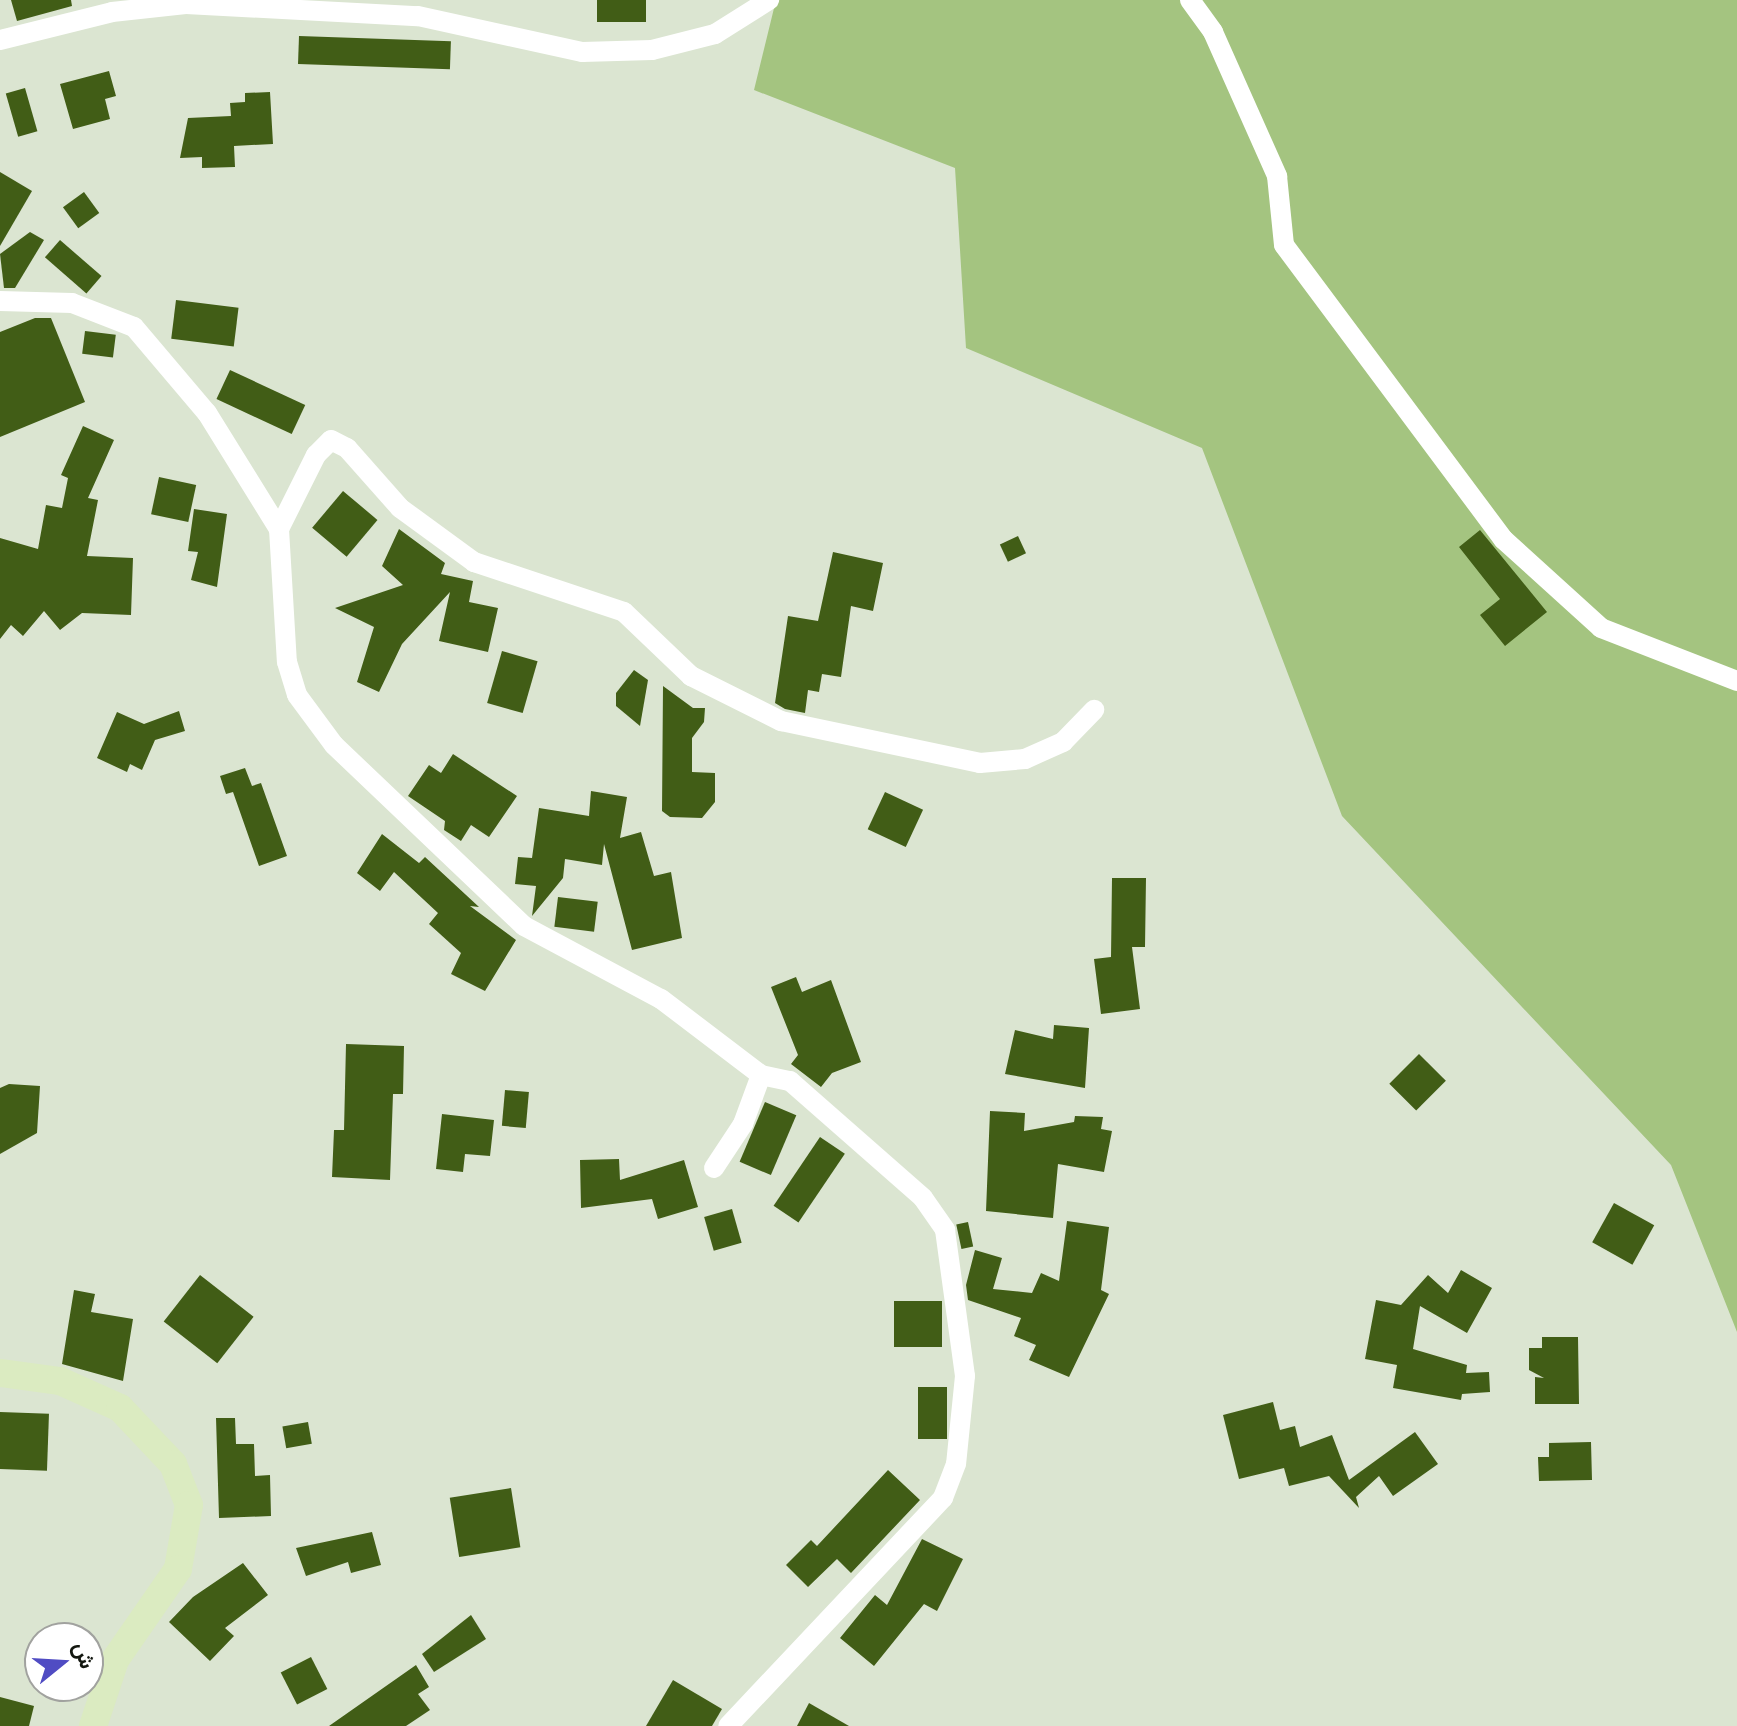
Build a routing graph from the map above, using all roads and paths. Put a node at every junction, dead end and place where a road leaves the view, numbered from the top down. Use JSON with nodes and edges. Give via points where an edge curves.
{"nodes":[{"id":1,"x":769,"y":0,"type":"edge"},
{"id":2,"x":1190,"y":0,"type":"edge"},
{"id":3,"x":0,"y":40,"type":"edge"},
{"id":4,"x":0,"y":301,"type":"edge"},
{"id":5,"x":279,"y":529,"type":"junction"},
{"id":6,"x":1737,"y":681,"type":"edge"},
{"id":7,"x":1094,"y":710,"type":"dead end"},
{"id":8,"x":761,"y":1075,"type":"junction"},
{"id":9,"x":714,"y":1168,"type":"dead end"},
{"id":10,"x":0,"y":1373,"type":"edge"},
{"id":11,"x":93,"y":1726,"type":"edge"},
{"id":12,"x":728,"y":1726,"type":"edge"}],
"edges":[{"from":1,"to":3,"type":"street","via":[[715,34],[652,50],[582,52],[418,16],[186,4],[112,12]]},
{"from":2,"to":6,"type":"street","via":[[1213,32],[1277,176],[1284,245],[1503,539],[1601,628]]},
{"from":4,"to":5,"type":"street","via":[[72,303],[134,327],[214,423]]},
{"from":5,"to":7,"type":"street","via":[[316,455],[331,440],[347,448],[400,508],[474,562],[624,612],[691,676],[781,721],[980,763],[1025,759],[1063,742]]},
{"from":5,"to":8,"type":"street","via":[[287,662],[297,695],[334,745],[524,926],[661,999]]},
{"from":8,"to":9,"type":"street","via":[[743,1124]]},
{"from":8,"to":12,"type":"street","via":[[790,1081],[834,1115],[923,1198],[945,1230],[965,1376],[956,1464],[943,1498]]},
{"from":10,"to":11,"type":"main road","via":[[60,1381],[120,1408],[173,1464],[189,1505],[178,1569],[115,1660]]}]}
